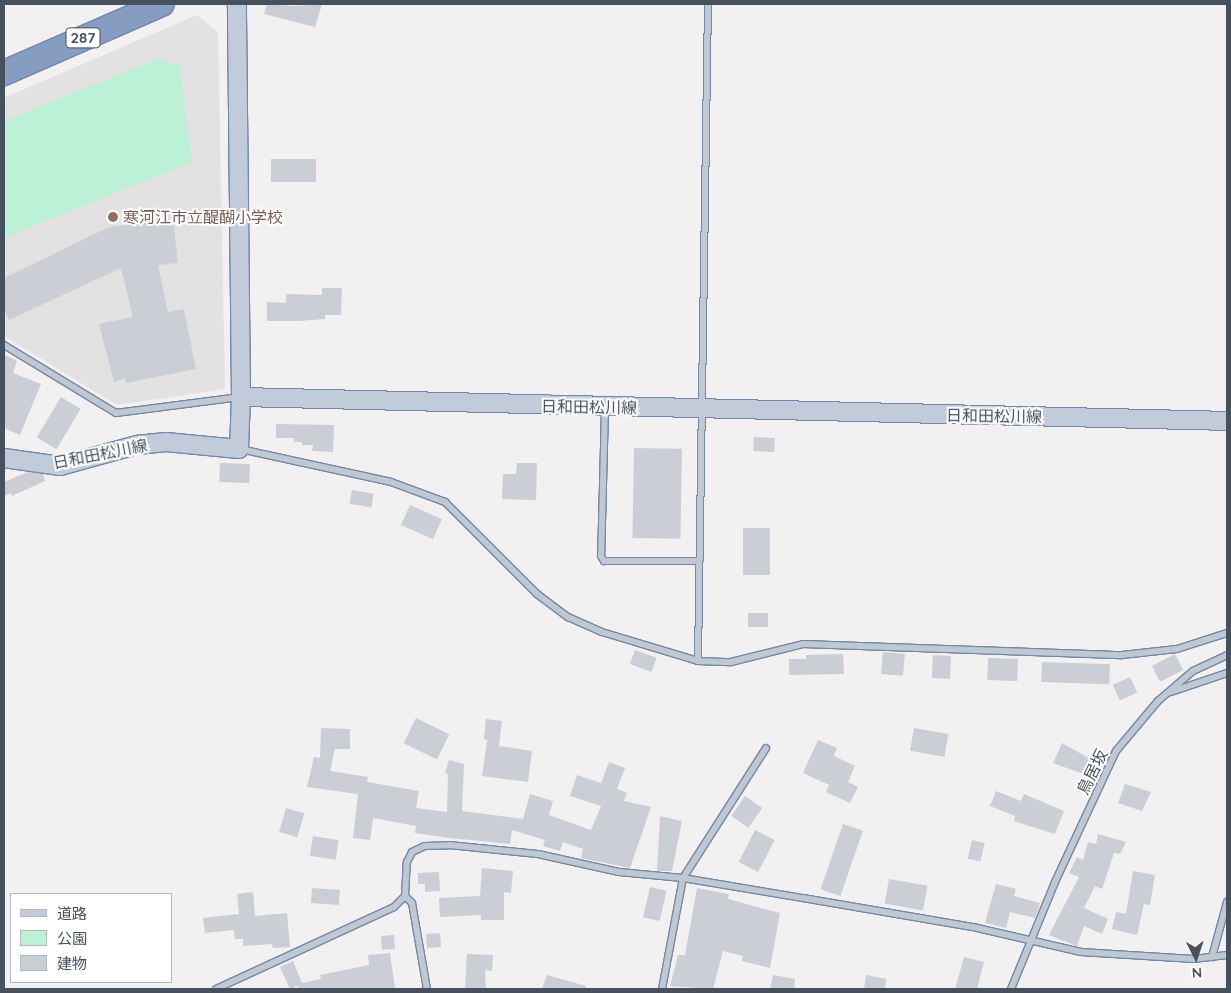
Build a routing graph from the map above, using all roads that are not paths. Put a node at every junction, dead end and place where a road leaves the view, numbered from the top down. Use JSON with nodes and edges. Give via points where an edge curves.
{"nodes":[{"id":1,"x":162,"y":4,"type":"edge"},
{"id":2,"x":236,"y":4,"type":"edge"},
{"id":3,"x":708,"y":4,"type":"edge"},
{"id":4,"x":4,"y":73,"type":"edge"},
{"id":5,"x":4,"y":345,"type":"edge"},
{"id":6,"x":241,"y":397,"type":"junction"},
{"id":7,"x":605,"y":408,"type":"junction"},
{"id":8,"x":700,"y":409,"type":"junction"},
{"id":9,"x":1227,"y":421,"type":"edge"},
{"id":10,"x":239,"y":449,"type":"junction"},
{"id":11,"x":9,"y":461,"type":"edge"},
{"id":12,"x":699,"y":562,"type":"junction"},
{"id":13,"x":1227,"y":633,"type":"edge"},
{"id":14,"x":1227,"y":655,"type":"edge"},
{"id":15,"x":698,"y":661,"type":"junction"},
{"id":16,"x":1227,"y":673,"type":"edge"},
{"id":17,"x":1167,"y":693,"type":"junction"},
{"id":18,"x":766,"y":748,"type":"dead end"},
{"id":19,"x":683,"y":878,"type":"junction"},
{"id":20,"x":405,"y":896,"type":"junction"},
{"id":21,"x":1227,"y":902,"type":"edge"},
{"id":22,"x":1030,"y":940,"type":"junction"},
{"id":23,"x":1227,"y":956,"type":"edge"},
{"id":24,"x":1212,"y":957,"type":"junction"},
{"id":25,"x":216,"y":989,"type":"edge"},
{"id":26,"x":428,"y":989,"type":"edge"},
{"id":27,"x":662,"y":989,"type":"edge"},
{"id":28,"x":1011,"y":989,"type":"edge"}],
"edges":[{"from":1,"to":4,"type":"highway","number":"287"},
{"from":2,"to":6,"type":"main road"},
{"from":3,"to":8,"type":"lane"},
{"from":5,"to":6,"type":"lane","via":[[116,413]]},
{"from":6,"to":7,"type":"main road","name":"日和田松川線"},
{"from":6,"to":10,"type":"main road"},
{"from":7,"to":8,"type":"main road","name":"日和田松川線"},
{"from":7,"to":12,"type":"lane","via":[[601,556],[604,561]]},
{"from":8,"to":9,"type":"main road","name":"日和田松川線"},
{"from":8,"to":12,"type":"lane"},
{"from":10,"to":11,"type":"main road","name":"日和田松川線","via":[[166,442],[137,446],[60,466]]},
{"from":10,"to":15,"type":"lane","via":[[391,482],[445,502],[537,594],[568,617],[602,632]]},
{"from":12,"to":15,"type":"lane"},
{"from":13,"to":15,"type":"lane","via":[[1177,649],[1122,654],[803,644],[731,662]]},
{"from":14,"to":17,"type":"lane","name":"鳥居坂","via":[[1193,670]]},
{"from":16,"to":17,"type":"lane"},
{"from":17,"to":22,"type":"lane","name":"鳥居坂","via":[[1116,751]]},
{"from":18,"to":19,"type":"lane"},
{"from":19,"to":20,"type":"lane","via":[[623,873],[538,854],[492,848],[425,846],[412,852],[407,862]]},
{"from":19,"to":22,"type":"lane"},
{"from":19,"to":27,"type":"lane"},
{"from":20,"to":25,"type":"lane","via":[[394,907]]},
{"from":20,"to":26,"type":"lane","via":[[414,910]]},
{"from":21,"to":24,"type":"lane"},
{"from":22,"to":24,"type":"lane","via":[[1081,952],[1147,958]]},
{"from":22,"to":28,"type":"lane","name":"鳥居坂"},
{"from":23,"to":24,"type":"lane"}]}
